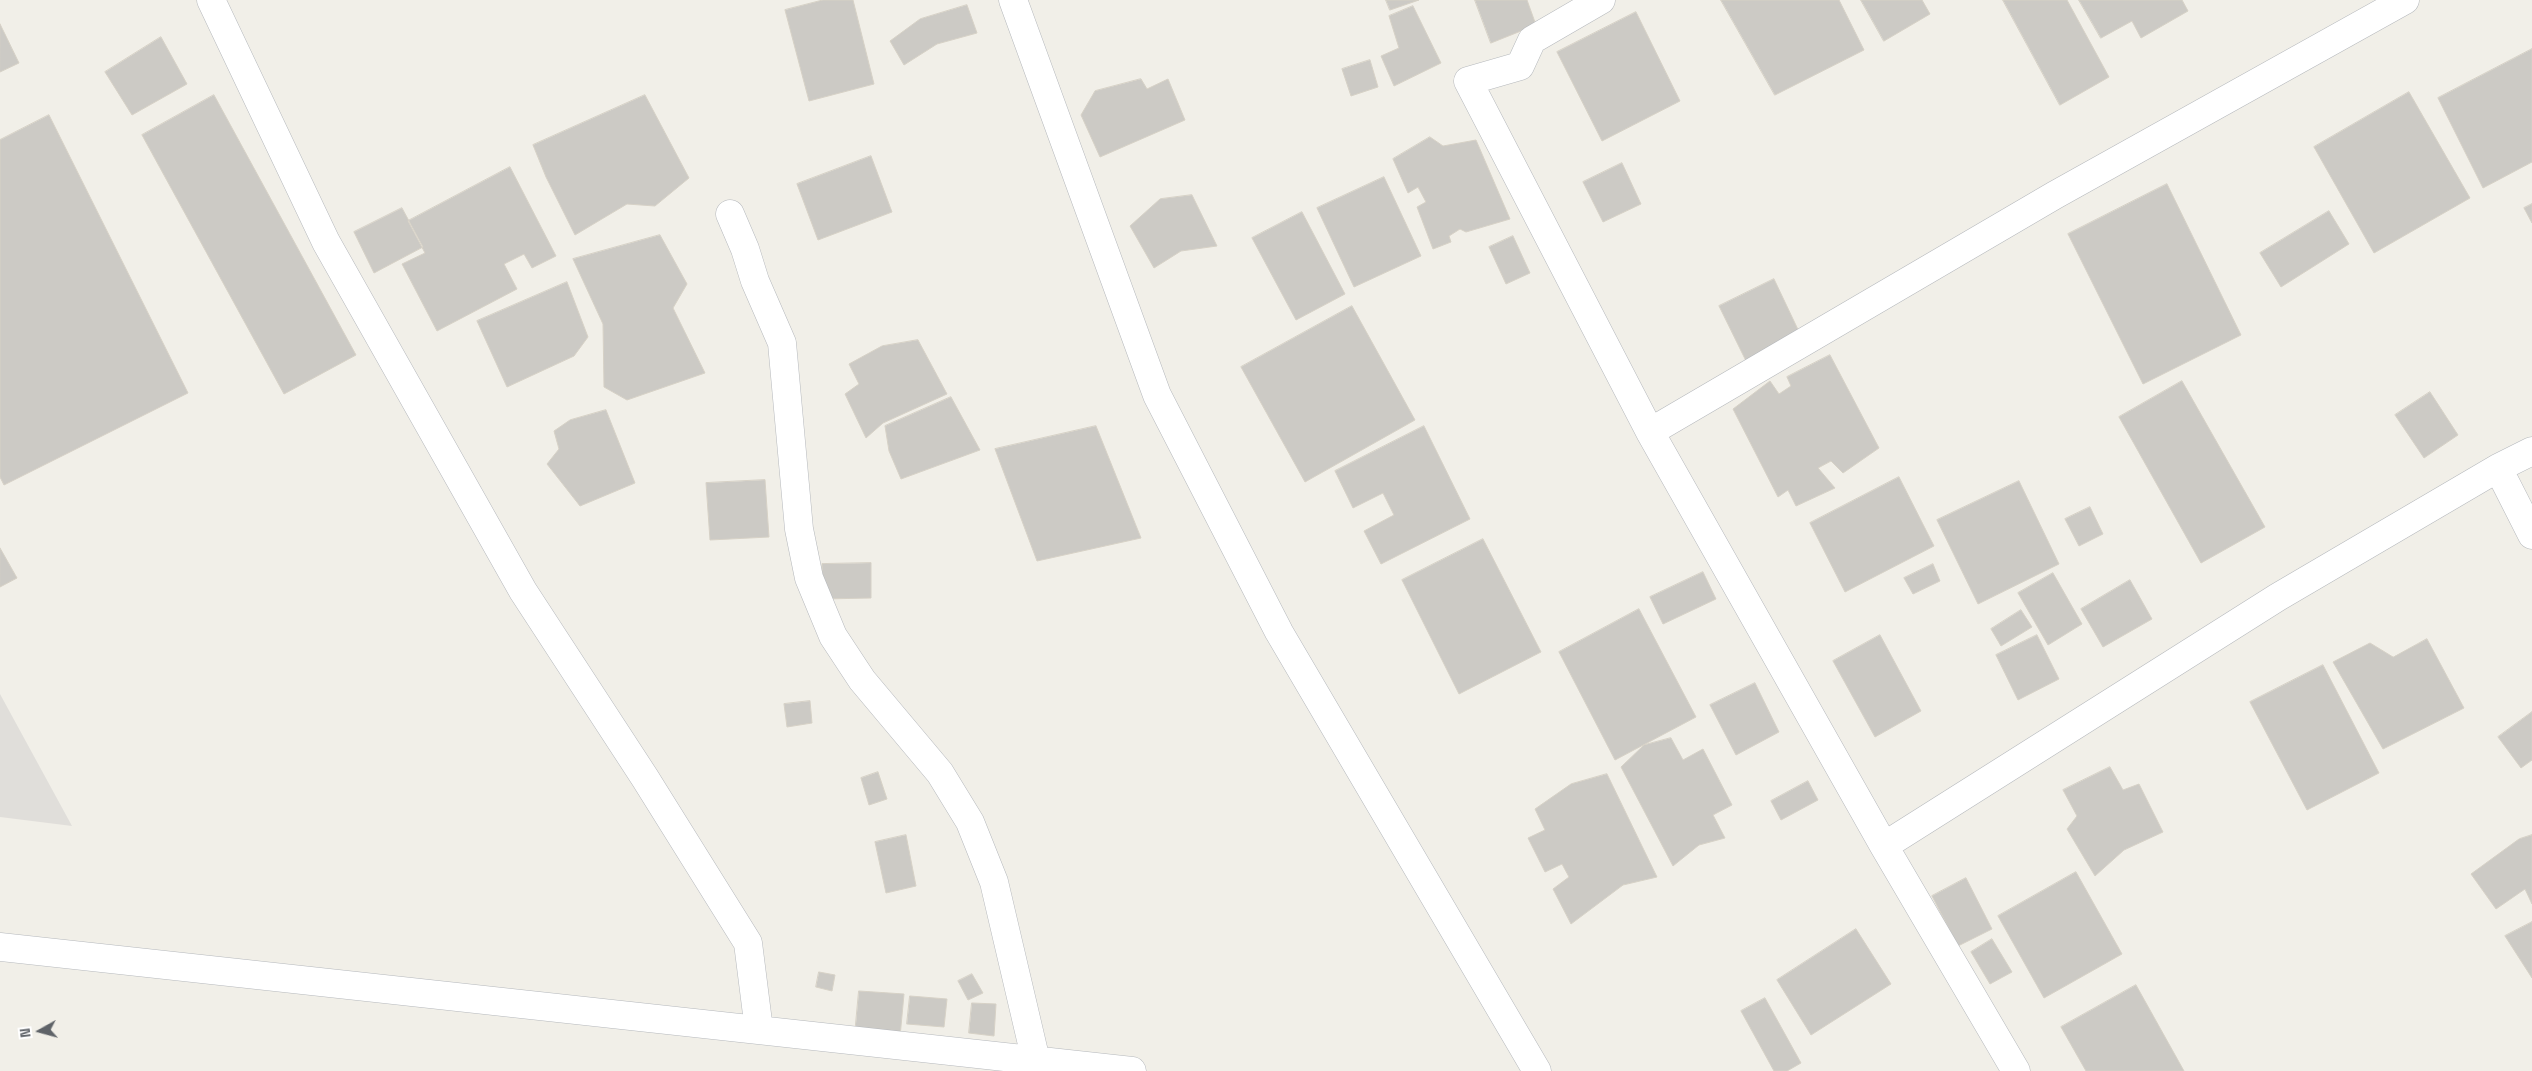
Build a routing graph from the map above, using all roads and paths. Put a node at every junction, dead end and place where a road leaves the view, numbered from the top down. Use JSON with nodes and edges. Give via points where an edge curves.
{"nodes":[{"id":1,"x":211,"y":0,"type":"edge"},
{"id":2,"x":1013,"y":0,"type":"edge"},
{"id":3,"x":1601,"y":0,"type":"edge"},
{"id":4,"x":2405,"y":0,"type":"edge"},
{"id":5,"x":730,"y":214,"type":"dead end"},
{"id":6,"x":1650,"y":432,"type":"junction"},
{"id":7,"x":2532,"y":451,"type":"edge"},
{"id":8,"x":2498,"y":468,"type":"junction"},
{"id":9,"x":2532,"y":535,"type":"edge"},
{"id":10,"x":1884,"y":846,"type":"junction"},
{"id":11,"x":0,"y":947,"type":"edge"},
{"id":12,"x":759,"y":1030,"type":"junction"},
{"id":13,"x":1036,"y":1061,"type":"junction"},
{"id":14,"x":1132,"y":1071,"type":"edge"},
{"id":15,"x":1537,"y":1071,"type":"edge"},
{"id":16,"x":2016,"y":1071,"type":"edge"}],
"edges":[{"from":1,"to":12,"type":"street","via":[[326,242],[523,591],[748,943]]},
{"from":2,"to":15,"type":"street","via":[[1157,395],[1279,632]]},
{"from":3,"to":6,"type":"street","via":[[1532,40],[1520,66],[1468,81]]},
{"from":4,"to":6,"type":"street","via":[[2055,194]]},
{"from":5,"to":13,"type":"street","via":[[782,342],[799,529],[809,578],[833,636],[857,673],[940,773],[970,822],[994,882]]},
{"from":6,"to":10,"type":"street"},
{"from":7,"to":8,"type":"street"},
{"from":8,"to":9,"type":"street"},
{"from":8,"to":10,"type":"street","via":[[2278,597]]},
{"from":10,"to":16,"type":"street"},
{"from":11,"to":12,"type":"street"},
{"from":12,"to":13,"type":"street"},
{"from":13,"to":14,"type":"street"}]}
